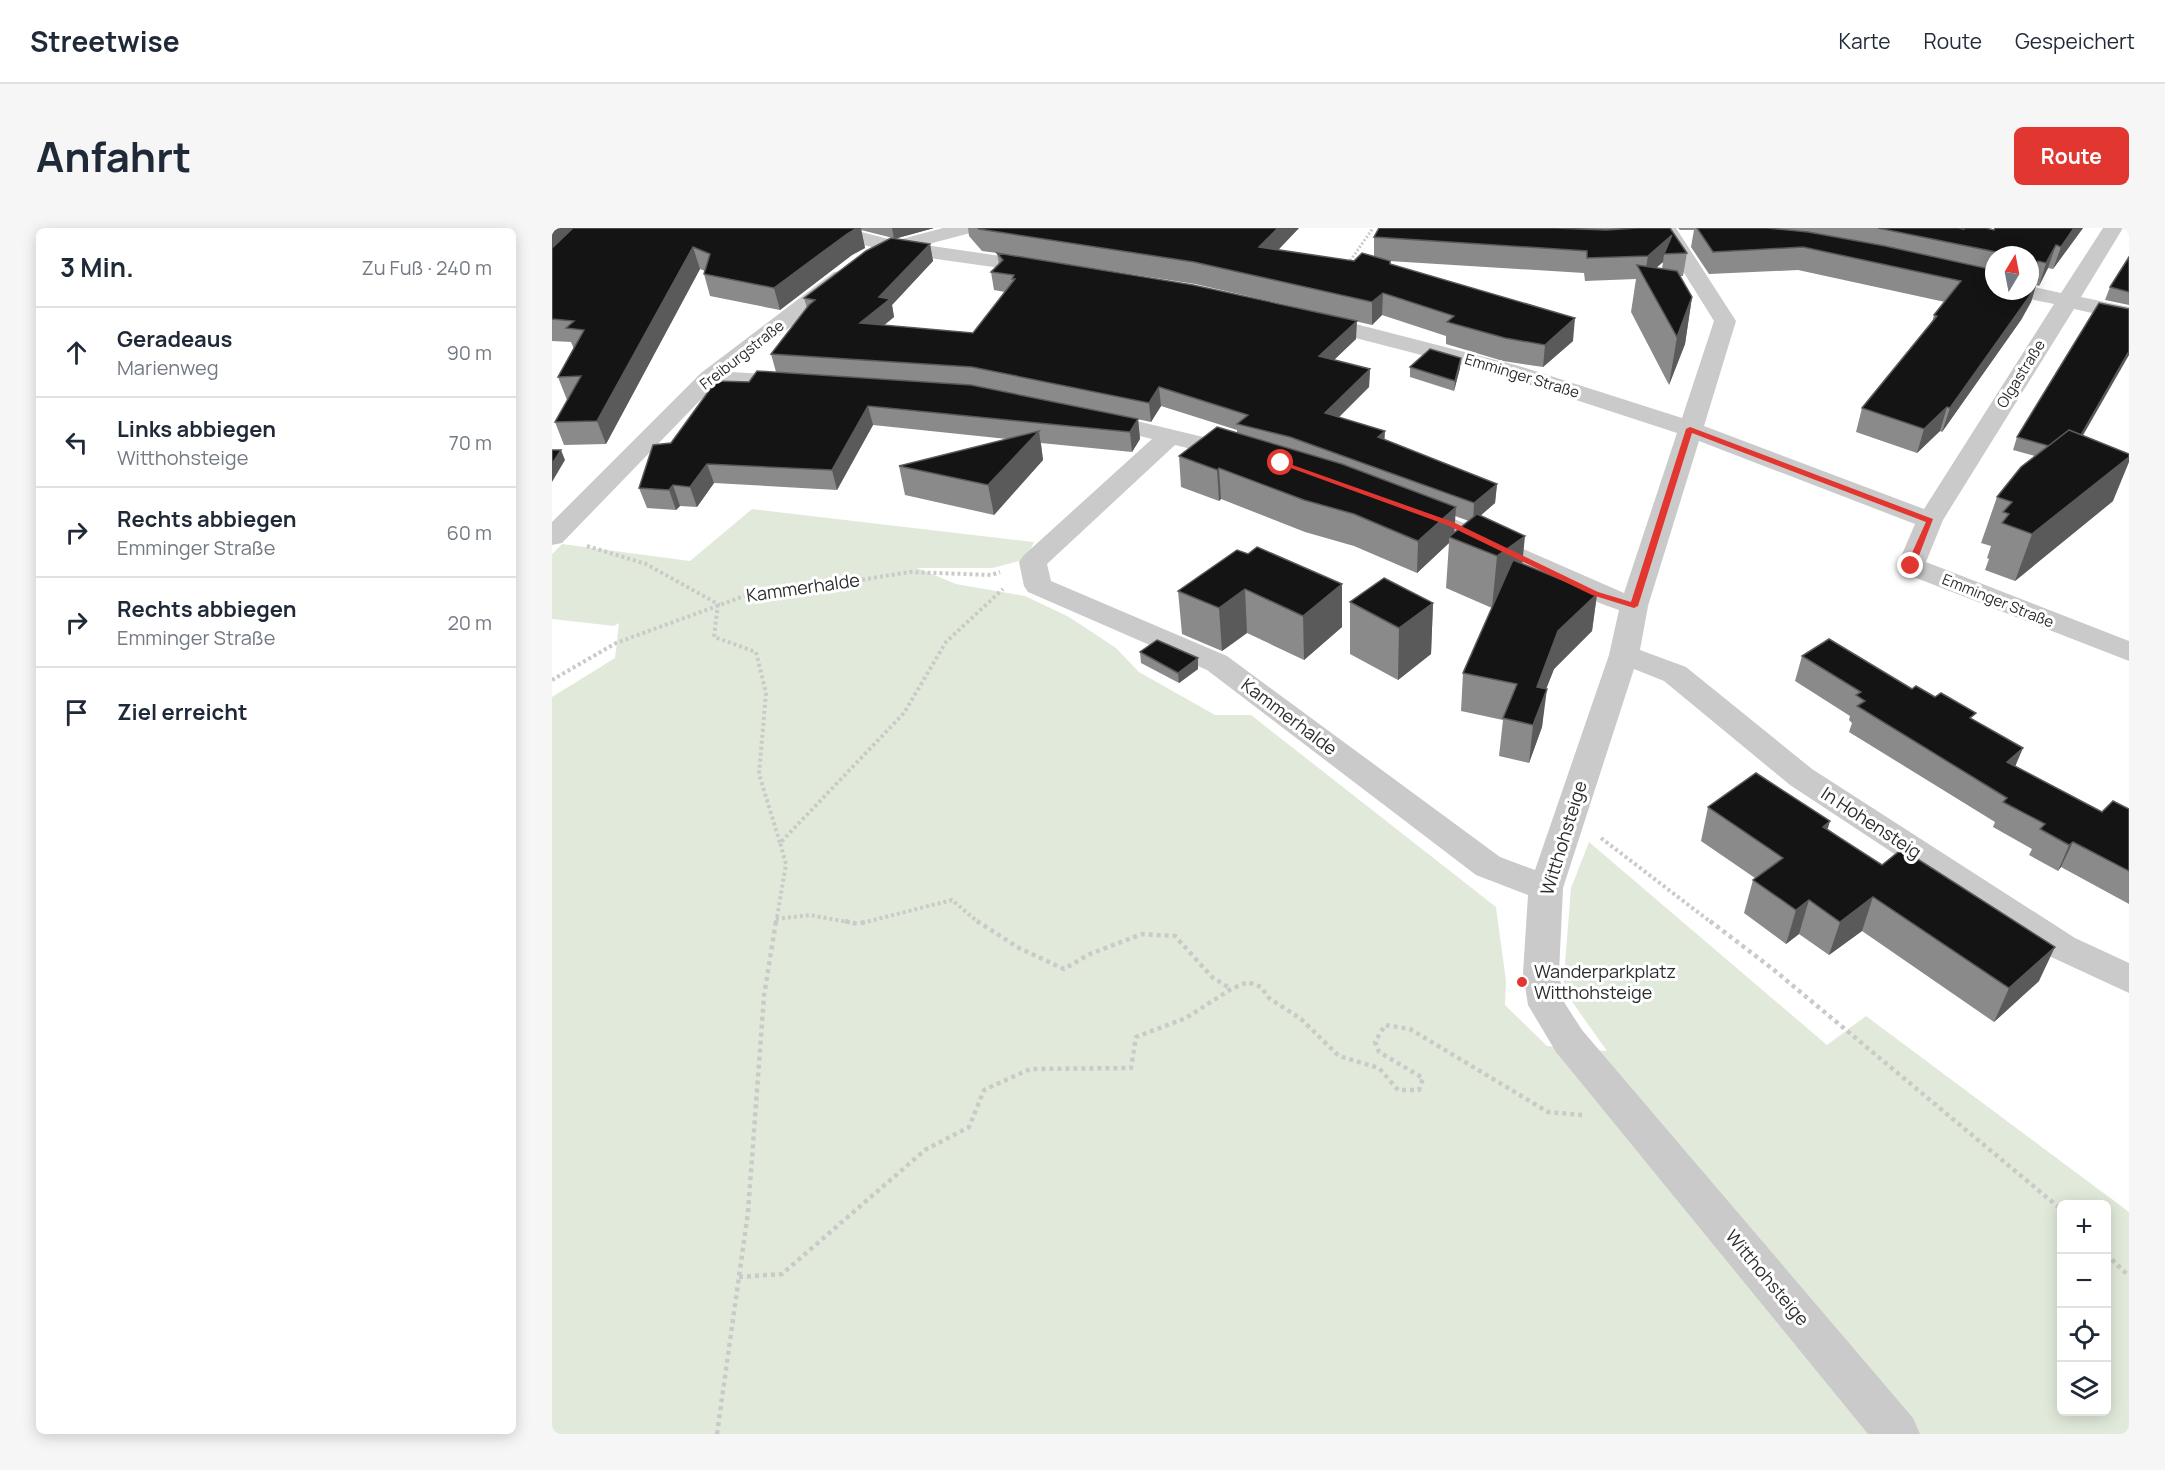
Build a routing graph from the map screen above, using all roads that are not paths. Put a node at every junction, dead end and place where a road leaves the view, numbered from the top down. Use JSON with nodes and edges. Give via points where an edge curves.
{"nodes":[{"id":1,"x":822,"y":228,"type":"edge"},
{"id":2,"x":967,"y":228,"type":"edge"},
{"id":3,"x":2113,"y":228,"type":"edge"},
{"id":4,"x":1671,"y":236,"type":"edge"},
{"id":5,"x":894,"y":247,"type":"junction"},
{"id":6,"x":1069,"y":272,"type":"edge"},
{"id":7,"x":2039,"y":294,"type":"edge"},
{"id":8,"x":2066,"y":300,"type":"junction"},
{"id":9,"x":1290,"y":314,"type":"edge"},
{"id":10,"x":2129,"y":314,"type":"edge"},
{"id":11,"x":709,"y":378,"type":"junction"},
{"id":12,"x":814,"y":384,"type":"edge"},
{"id":13,"x":1075,"y":414,"type":"edge"},
{"id":14,"x":1690,"y":429,"type":"junction"},
{"id":15,"x":1171,"y":435,"type":"junction"},
{"id":16,"x":1259,"y":458,"type":"edge"},
{"id":17,"x":1394,"y":504,"type":"edge"},
{"id":18,"x":1930,"y":520,"type":"junction"},
{"id":19,"x":554,"y":535,"type":"edge"},
{"id":20,"x":1634,"y":606,"type":"junction"},
{"id":21,"x":2129,"y":652,"type":"edge"},
{"id":22,"x":1624,"y":655,"type":"junction"},
{"id":23,"x":1546,"y":888,"type":"junction"},
{"id":24,"x":2129,"y":979,"type":"edge"},
{"id":25,"x":1896,"y":1434,"type":"edge"}],
"edges":[{"from":1,"to":5,"type":"street"},
{"from":2,"to":5,"type":"street","name":"Freiburgstraße"},
{"from":3,"to":8,"type":"street","name":"Olgastraße"},
{"from":4,"to":14,"type":"street","name":"Witthohsteige","via":[[1725,321]]},
{"from":5,"to":6,"type":"street"},
{"from":5,"to":11,"type":"street","name":"Freiburgstraße","via":[[861,262]]},
{"from":7,"to":8,"type":"street"},
{"from":8,"to":10,"type":"street"},
{"from":8,"to":18,"type":"street","name":"Olgastraße"},
{"from":9,"to":14,"type":"street","name":"Emminger Straße","via":[[1511,371]]},
{"from":11,"to":12,"type":"street"},
{"from":11,"to":19,"type":"street","name":"Freiburgstraße"},
{"from":13,"to":15,"type":"street"},
{"from":14,"to":18,"type":"street","name":"Emminger Straße"},
{"from":14,"to":20,"type":"street","name":"Witthohsteige"},
{"from":15,"to":16,"type":"street"},
{"from":15,"to":23,"type":"street","name":"Kammerhalde","via":[[1033,562],[1038,586],[1217,663],[1488,866]]},
{"from":17,"to":20,"type":"street","via":[[1450,524],[1595,593]]},
{"from":18,"to":21,"type":"street","name":"Emminger Straße","via":[[1911,566]]},
{"from":20,"to":22,"type":"street","name":"Witthohsteige"},
{"from":22,"to":23,"type":"street","name":"Witthohsteige"},
{"from":22,"to":24,"type":"street","name":"In Hohensteig","via":[[1675,674],[1801,777],[2062,946]]},
{"from":23,"to":25,"type":"street","name":"Witthohsteige","via":[[1540,973],[1546,1005],[1569,1041]]}]}
